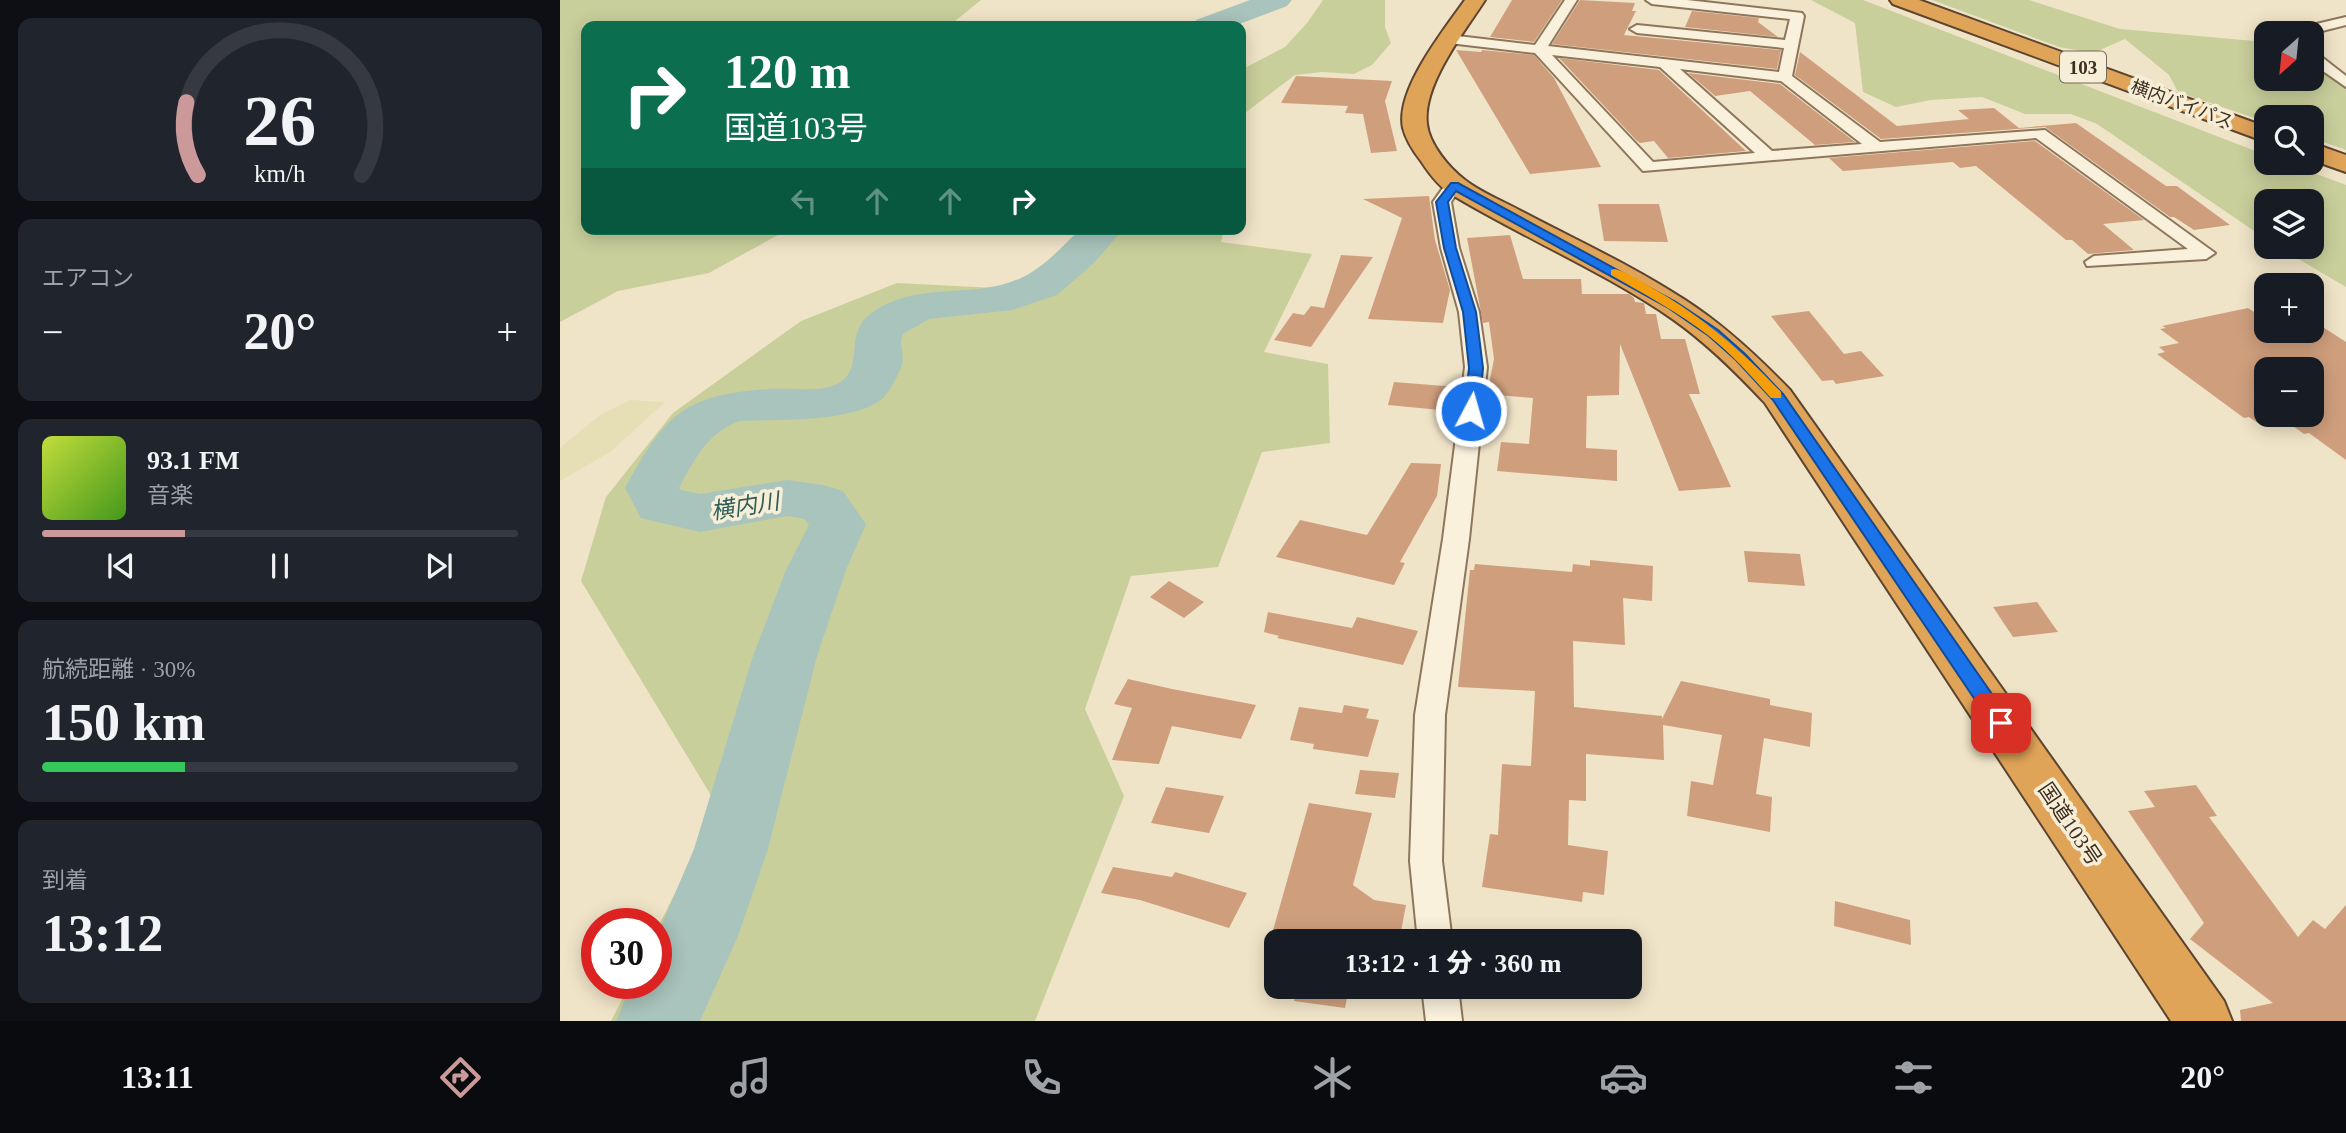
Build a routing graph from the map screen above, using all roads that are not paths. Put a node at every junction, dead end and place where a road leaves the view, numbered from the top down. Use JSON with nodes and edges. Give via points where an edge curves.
{"nodes":[{"id":1,"x":1475,"y":0,"type":"edge"},
{"id":2,"x":1571,"y":0,"type":"edge"},
{"id":3,"x":1900,"y":0,"type":"edge"},
{"id":4,"x":2346,"y":21,"type":"edge"},
{"id":5,"x":1638,"y":26,"type":"edge"},
{"id":6,"x":2324,"y":26,"type":"edge"},
{"id":7,"x":1449,"y":39,"type":"junction"},
{"id":8,"x":1791,"y":45,"type":"junction"},
{"id":9,"x":1539,"y":49,"type":"junction"},
{"id":10,"x":1664,"y":63,"type":"junction"},
{"id":11,"x":2324,"y":66,"type":"edge"},
{"id":12,"x":1785,"y":77,"type":"junction"},
{"id":13,"x":2346,"y":83,"type":"edge"},
{"id":14,"x":2254,"y":131,"type":"edge"},
{"id":15,"x":1876,"y":147,"type":"junction"},
{"id":16,"x":1768,"y":156,"type":"junction"},
{"id":17,"x":2324,"y":156,"type":"edge"},
{"id":18,"x":2346,"y":164,"type":"edge"},
{"id":19,"x":1454,"y":185,"type":"junction"},
{"id":20,"x":2094,"y":262,"type":"dead end"},
{"id":21,"x":1434,"y":929,"type":"edge"},
{"id":22,"x":1441,"y":999,"type":"edge"},
{"id":23,"x":1444,"y":1021,"type":"edge"},
{"id":24,"x":2204,"y":1021,"type":"edge"}],
"edges":[{"from":1,"to":7,"type":"highway","name":"国道103号"},
{"from":2,"to":9,"type":"street"},
{"from":3,"to":14,"type":"highway","name":"横内バイパス","number":"103"},
{"from":4,"to":6,"type":"street"},
{"from":5,"to":8,"type":"street"},
{"from":5,"to":8,"type":"street","via":[[1797,16]]},
{"from":5,"to":9,"type":"street"},
{"from":5,"to":10,"type":"street"},
{"from":7,"to":9,"type":"street"},
{"from":7,"to":19,"type":"highway","name":"国道103号","via":[[1414,106],[1414,125],[1424,148]]},
{"from":8,"to":12,"type":"street"},
{"from":9,"to":16,"type":"street","via":[[1649,167]]},
{"from":10,"to":12,"type":"street"},
{"from":10,"to":16,"type":"street"},
{"from":11,"to":13,"type":"street"},
{"from":12,"to":15,"type":"street"},
{"from":15,"to":16,"type":"street"},
{"from":15,"to":20,"type":"street","via":[[2039,133],[2206,253]]},
{"from":17,"to":18,"type":"highway"},
{"from":19,"to":21,"type":"street","via":[[1442,202],[1469,312],[1476,368],[1430,715],[1426,861]]},
{"from":19,"to":24,"type":"highway","name":"国道103号","via":[[1672,304],[1741,357],[1778,397]]},
{"from":22,"to":23,"type":"street"}]}
